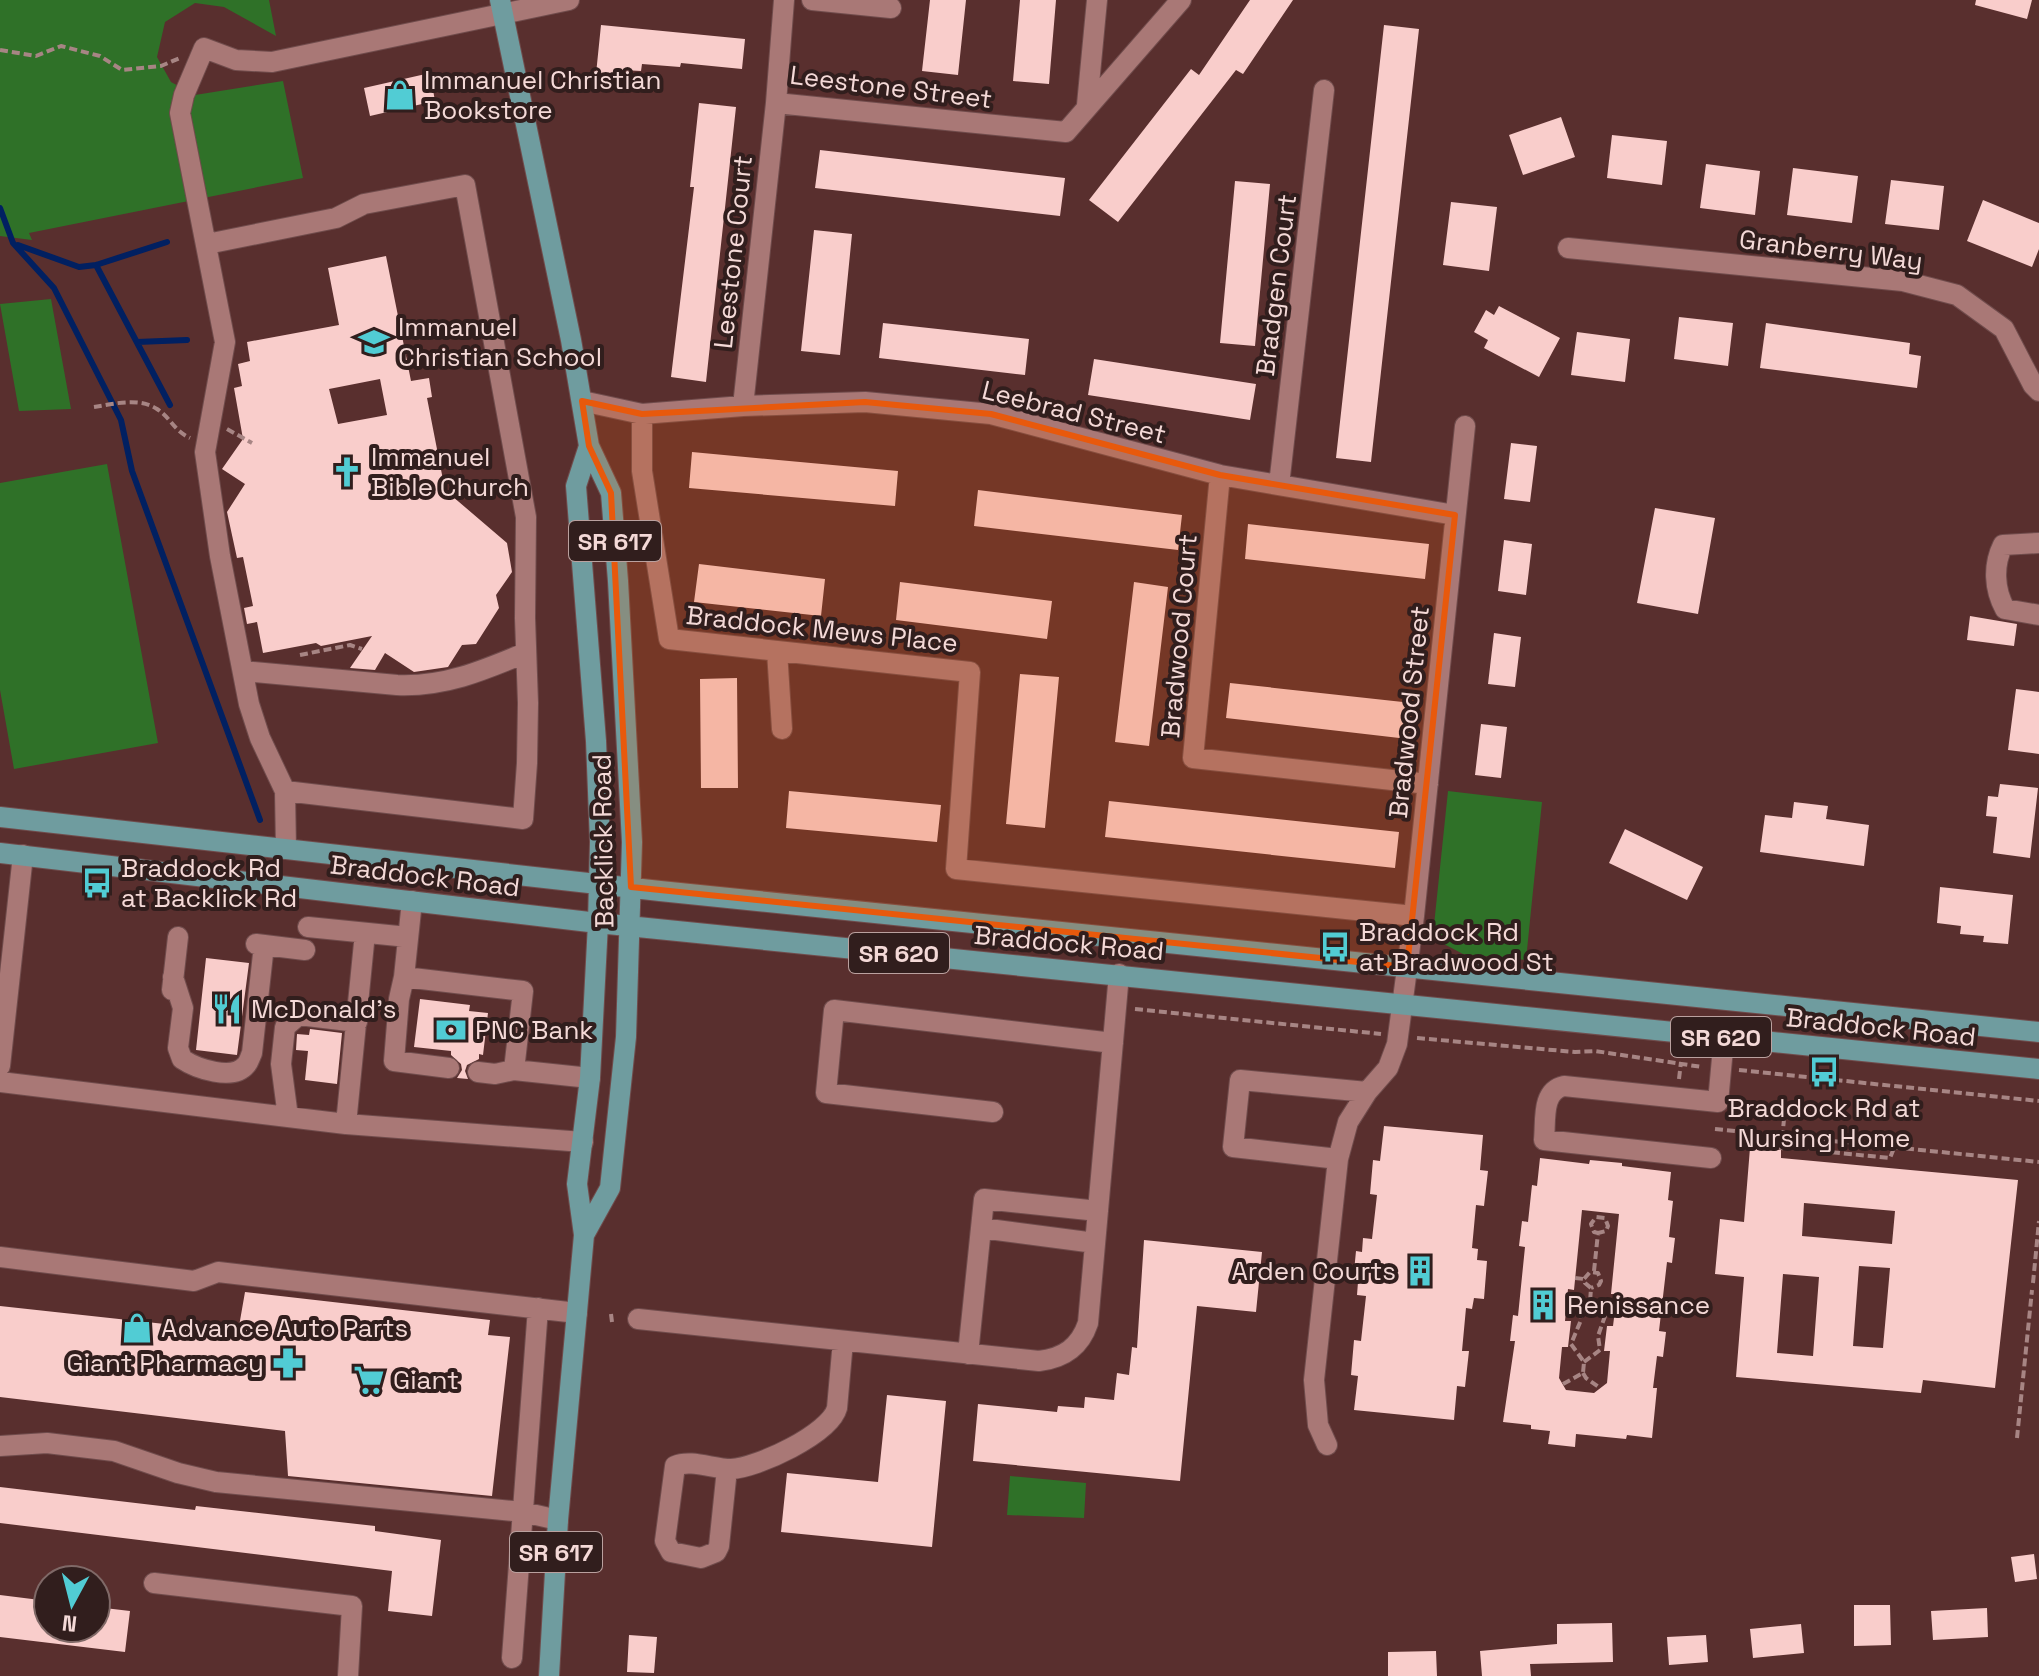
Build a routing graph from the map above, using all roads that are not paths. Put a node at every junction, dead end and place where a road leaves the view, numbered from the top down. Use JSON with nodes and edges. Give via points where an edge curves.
{"nodes":[{"id":1,"x":569,"y":0,"type":"edge"},
{"id":2,"x":784,"y":0,"type":"edge"},
{"id":3,"x":812,"y":0,"type":"edge"},
{"id":4,"x":1097,"y":0,"type":"edge"},
{"id":5,"x":1181,"y":0,"type":"edge"},
{"id":6,"x":502,"y":7,"type":"edge"},
{"id":7,"x":891,"y":8,"type":"dead end"},
{"id":8,"x":1324,"y":90,"type":"dead end"},
{"id":9,"x":776,"y":103,"type":"junction"},
{"id":10,"x":1087,"y":105,"type":"junction"},
{"id":11,"x":207,"y":244,"type":"junction"},
{"id":12,"x":1568,"y":248,"type":"dead end"},
{"id":13,"x":2039,"y":391,"type":"edge"},
{"id":14,"x":582,"y":401,"type":"junction"},
{"id":15,"x":743,"y":406,"type":"junction"},
{"id":16,"x":642,"y":414,"type":"junction"},
{"id":17,"x":1465,"y":426,"type":"dead end"},
{"id":18,"x":589,"y":446,"type":"junction"},
{"id":19,"x":1220,"y":475,"type":"junction"},
{"id":20,"x":1279,"y":485,"type":"junction"},
{"id":21,"x":1455,"y":515,"type":"junction"},
{"id":22,"x":2039,"y":543,"type":"edge"},
{"id":23,"x":2039,"y":615,"type":"edge"},
{"id":24,"x":777,"y":651,"type":"junction"},
{"id":25,"x":525,"y":653,"type":"junction"},
{"id":26,"x":243,"y":671,"type":"junction"},
{"id":27,"x":782,"y":729,"type":"dead end"},
{"id":28,"x":1428,"y":784,"type":"junction"},
{"id":29,"x":285,"y":791,"type":"junction"},
{"id":30,"x":0,"y":817,"type":"edge"},
{"id":31,"x":26,"y":820,"type":"junction"},
{"id":32,"x":286,"y":849,"type":"junction"},
{"id":33,"x":0,"y":853,"type":"edge"},
{"id":34,"x":23,"y":855,"type":"junction"},
{"id":35,"x":599,"y":884,"type":"junction"},
{"id":36,"x":631,"y":887,"type":"junction"},
{"id":37,"x":412,"y":901,"type":"junction"},
{"id":38,"x":1414,"y":916,"type":"junction"},
{"id":39,"x":598,"y":923,"type":"junction"},
{"id":40,"x":630,"y":926,"type":"junction"},
{"id":41,"x":308,"y":927,"type":"dead end"},
{"id":42,"x":365,"y":933,"type":"junction"},
{"id":43,"x":178,"y":937,"type":"dead end"},
{"id":44,"x":408,"y":937,"type":"junction"},
{"id":45,"x":305,"y":950,"type":"dead end"},
{"id":46,"x":1407,"y":967,"type":"junction"},
{"id":47,"x":1119,"y":974,"type":"junction"},
{"id":48,"x":173,"y":977,"type":"junction"},
{"id":49,"x":404,"y":977,"type":"junction"},
{"id":50,"x":1403,"y":1003,"type":"junction"},
{"id":51,"x":357,"y":1022,"type":"junction"},
{"id":52,"x":2039,"y":1032,"type":"edge"},
{"id":53,"x":1724,"y":1037,"type":"junction"},
{"id":54,"x":1113,"y":1043,"type":"junction"},
{"id":55,"x":166,"y":1046,"type":"dead end"},
{"id":56,"x":0,"y":1066,"type":"edge"},
{"id":57,"x":449,"y":1068,"type":"dead end"},
{"id":58,"x":2039,"y":1069,"type":"edge"},
{"id":59,"x":514,"y":1070,"type":"junction"},
{"id":60,"x":478,"y":1072,"type":"dead end"},
{"id":61,"x":590,"y":1078,"type":"junction"},
{"id":62,"x":0,"y":1082,"type":"edge"},
{"id":63,"x":1367,"y":1092,"type":"junction"},
{"id":64,"x":993,"y":1112,"type":"dead end"},
{"id":65,"x":288,"y":1117,"type":"junction"},
{"id":66,"x":346,"y":1124,"type":"junction"},
{"id":67,"x":583,"y":1142,"type":"junction"},
{"id":68,"x":1711,"y":1158,"type":"dead end"},
{"id":69,"x":1338,"y":1159,"type":"junction"},
{"id":70,"x":1098,"y":1211,"type":"junction"},
{"id":71,"x":981,"y":1228,"type":"junction"},
{"id":72,"x":584,"y":1235,"type":"junction"},
{"id":73,"x":1095,"y":1243,"type":"junction"},
{"id":74,"x":0,"y":1257,"type":"edge"},
{"id":75,"x":538,"y":1308,"type":"junction"},
{"id":76,"x":577,"y":1313,"type":"junction"},
{"id":77,"x":638,"y":1319,"type":"dead end"},
{"id":78,"x":843,"y":1341,"type":"junction"},
{"id":79,"x":968,"y":1354,"type":"junction"},
{"id":80,"x":1327,"y":1445,"type":"dead end"},
{"id":81,"x":0,"y":1446,"type":"edge"},
{"id":82,"x":727,"y":1469,"type":"junction"},
{"id":83,"x":523,"y":1512,"type":"junction"},
{"id":84,"x":558,"y":1520,"type":"junction"},
{"id":85,"x":154,"y":1583,"type":"dead end"},
{"id":86,"x":512,"y":1658,"type":"dead end"},
{"id":87,"x":348,"y":1676,"type":"edge"},
{"id":88,"x":549,"y":1676,"type":"edge"}],
"edges":[{"from":1,"to":6,"type":"street"},
{"from":2,"to":9,"type":"street","name":"Leestone Street"},
{"from":3,"to":7,"type":"street"},
{"from":4,"to":10,"type":"street"},
{"from":5,"to":10,"type":"street","name":"Leestone Street"},
{"from":6,"to":11,"type":"street","via":[[272,62],[236,60],[204,48],[180,113]]},
{"from":6,"to":14,"type":"main road","name":"Backlick Road","number":"SR 617"},
{"from":8,"to":20,"type":"street","name":"Bradgen Court"},
{"from":9,"to":10,"type":"street","name":"Leestone Street","via":[[1066,132]]},
{"from":9,"to":15,"type":"street","name":"Leestone Court"},
{"from":11,"to":25,"type":"street","via":[[465,185],[526,517]]},
{"from":11,"to":26,"type":"street","via":[[225,347],[205,452]]},
{"from":12,"to":13,"type":"street","name":"Granberry Way","via":[[1903,281],[1957,295],[2004,329]]},
{"from":14,"to":16,"type":"street","name":"Leebrad Street"},
{"from":14,"to":18,"type":"main road","name":"Backlick Road","number":"SR 617"},
{"from":15,"to":16,"type":"street","name":"Leebrad Street"},
{"from":15,"to":19,"type":"street","name":"Leebrad Street","via":[[865,402],[991,414]]},
{"from":16,"to":24,"type":"street","name":"Braddock Mews Place","via":[[642,471],[669,639]]},
{"from":17,"to":21,"type":"street","name":"Bradwood Street"},
{"from":18,"to":35,"type":"main road","name":"Backlick Road","number":"SR 617","via":[[576,486],[596,741]]},
{"from":18,"to":36,"type":"main road","name":"Backlick Road","number":"SR 617","via":[[611,493],[628,740]]},
{"from":19,"to":20,"type":"street","name":"Leebrad Street"},
{"from":19,"to":28,"type":"street","name":"Bradwood Court","via":[[1193,758]]},
{"from":20,"to":21,"type":"street","name":"Leebrad Street"},
{"from":21,"to":28,"type":"street","name":"Bradwood Street"},
{"from":22,"to":23,"type":"street","via":[[2003,545],[1996,581],[2005,609]]},
{"from":24,"to":27,"type":"street"},
{"from":24,"to":38,"type":"street","name":"Braddock Mews Place","via":[[970,672],[956,869]]},
{"from":25,"to":26,"type":"street","via":[[464,678],[422,685]]},
{"from":25,"to":29,"type":"street","via":[[523,819]]},
{"from":26,"to":29,"type":"street","via":[[260,738]]},
{"from":28,"to":38,"type":"street","name":"Bradwood Street"},
{"from":29,"to":32,"type":"street"},
{"from":30,"to":31,"type":"main road","name":"Braddock Road","number":"SR 620"},
{"from":31,"to":32,"type":"main road","name":"Braddock Road","number":"SR 620"},
{"from":31,"to":34,"type":"main road"},
{"from":32,"to":35,"type":"main road","name":"Braddock Road","number":"SR 620"},
{"from":33,"to":34,"type":"main road","name":"Braddock Road","number":"SR 620"},
{"from":34,"to":37,"type":"main road","name":"Braddock Road","number":"SR 620"},
{"from":34,"to":56,"type":"street"},
{"from":35,"to":36,"type":"main road","name":"Braddock Road","number":"SR 620"},
{"from":35,"to":39,"type":"main road","name":"Backlick Road","number":"SR 617"},
{"from":36,"to":40,"type":"main road","name":"Backlick Road","number":"SR 617"},
{"from":36,"to":46,"type":"main road","name":"Braddock Road","number":"SR 620"},
{"from":37,"to":39,"type":"main road","name":"Braddock Road","number":"SR 620"},
{"from":37,"to":44,"type":"street"},
{"from":38,"to":46,"type":"street","name":"Bradwood Street"},
{"from":39,"to":40,"type":"main road","name":"Braddock Road","number":"SR 620"},
{"from":39,"to":61,"type":"main road","name":"Backlick Road","number":"SR 617"},
{"from":40,"to":47,"type":"main road","name":"Braddock Road","number":"SR 620"},
{"from":40,"to":72,"type":"main road","name":"Backlick Road","number":"SR 617","via":[[626,1037],[610,1188]]},
{"from":41,"to":42,"type":"street"},
{"from":42,"to":44,"type":"street"},
{"from":42,"to":51,"type":"street"},
{"from":43,"to":48,"type":"street"},
{"from":44,"to":49,"type":"street"},
{"from":45,"to":48,"type":"street","via":[[260,945],[252,1053],[237,1071],[200,1069],[182,1059],[178,1048],[183,1008]]},
{"from":46,"to":50,"type":"street","name":"Bradwood Street"},
{"from":46,"to":52,"type":"main road","name":"Braddock Road","number":"SR 620"},
{"from":47,"to":50,"type":"main road","name":"Braddock Road","number":"SR 620"},
{"from":47,"to":54,"type":"street"},
{"from":48,"to":55,"type":"street"},
{"from":49,"to":57,"type":"street","via":[[394,1061]]},
{"from":49,"to":59,"type":"street","via":[[523,991]]},
{"from":50,"to":53,"type":"main road","name":"Braddock Road","number":"SR 620"},
{"from":50,"to":63,"type":"street","name":"Bradwood Street","via":[[1393,1058]]},
{"from":51,"to":65,"type":"street","via":[[299,1015],[285,1027],[281,1064]]},
{"from":51,"to":66,"type":"street"},
{"from":53,"to":58,"type":"main road","name":"Braddock Road","number":"SR 620"},
{"from":53,"to":68,"type":"street","via":[[1718,1102],[1564,1086],[1549,1094],[1546,1112],[1544,1140]]},
{"from":54,"to":64,"type":"street","via":[[834,1010],[826,1093]]},
{"from":54,"to":70,"type":"street"},
{"from":59,"to":60,"type":"street"},
{"from":59,"to":61,"type":"street"},
{"from":61,"to":67,"type":"main road","name":"Backlick Road","number":"SR 617"},
{"from":62,"to":65,"type":"street"},
{"from":63,"to":69,"type":"street","name":"Bradwood Street","via":[[1348,1122]]},
{"from":63,"to":69,"type":"street","via":[[1240,1080],[1233,1147]]},
{"from":65,"to":66,"type":"street"},
{"from":66,"to":67,"type":"street"},
{"from":67,"to":72,"type":"main road","name":"Backlick Road","number":"SR 617","via":[[577,1184]]},
{"from":69,"to":80,"type":"street","name":"Bradwood Street","via":[[1314,1380],[1318,1425]]},
{"from":70,"to":71,"type":"street","via":[[984,1199]]},
{"from":70,"to":73,"type":"street"},
{"from":71,"to":73,"type":"street"},
{"from":71,"to":79,"type":"street"},
{"from":72,"to":76,"type":"main road","name":"Backlick Road","number":"SR 617"},
{"from":73,"to":79,"type":"street","via":[[1088,1323],[1074,1348],[1039,1361]]},
{"from":74,"to":75,"type":"street","via":[[194,1281],[218,1272]]},
{"from":75,"to":76,"type":"street"},
{"from":75,"to":83,"type":"street"},
{"from":76,"to":84,"type":"main road","name":"Backlick Road","number":"SR 617"},
{"from":77,"to":78,"type":"street"},
{"from":78,"to":79,"type":"street"},
{"from":78,"to":82,"type":"street","via":[[837,1408],[829,1423],[754,1465]]},
{"from":81,"to":83,"type":"street","via":[[47,1443],[114,1451],[216,1482]]},
{"from":82,"to":82,"type":"street","via":[[675,1466],[665,1541],[671,1552],[701,1558],[716,1552]]},
{"from":83,"to":84,"type":"street"},
{"from":83,"to":86,"type":"street"},
{"from":84,"to":88,"type":"main road","name":"Backlick Road","number":"SR 617"},
{"from":85,"to":87,"type":"street","via":[[352,1606]]}]}
